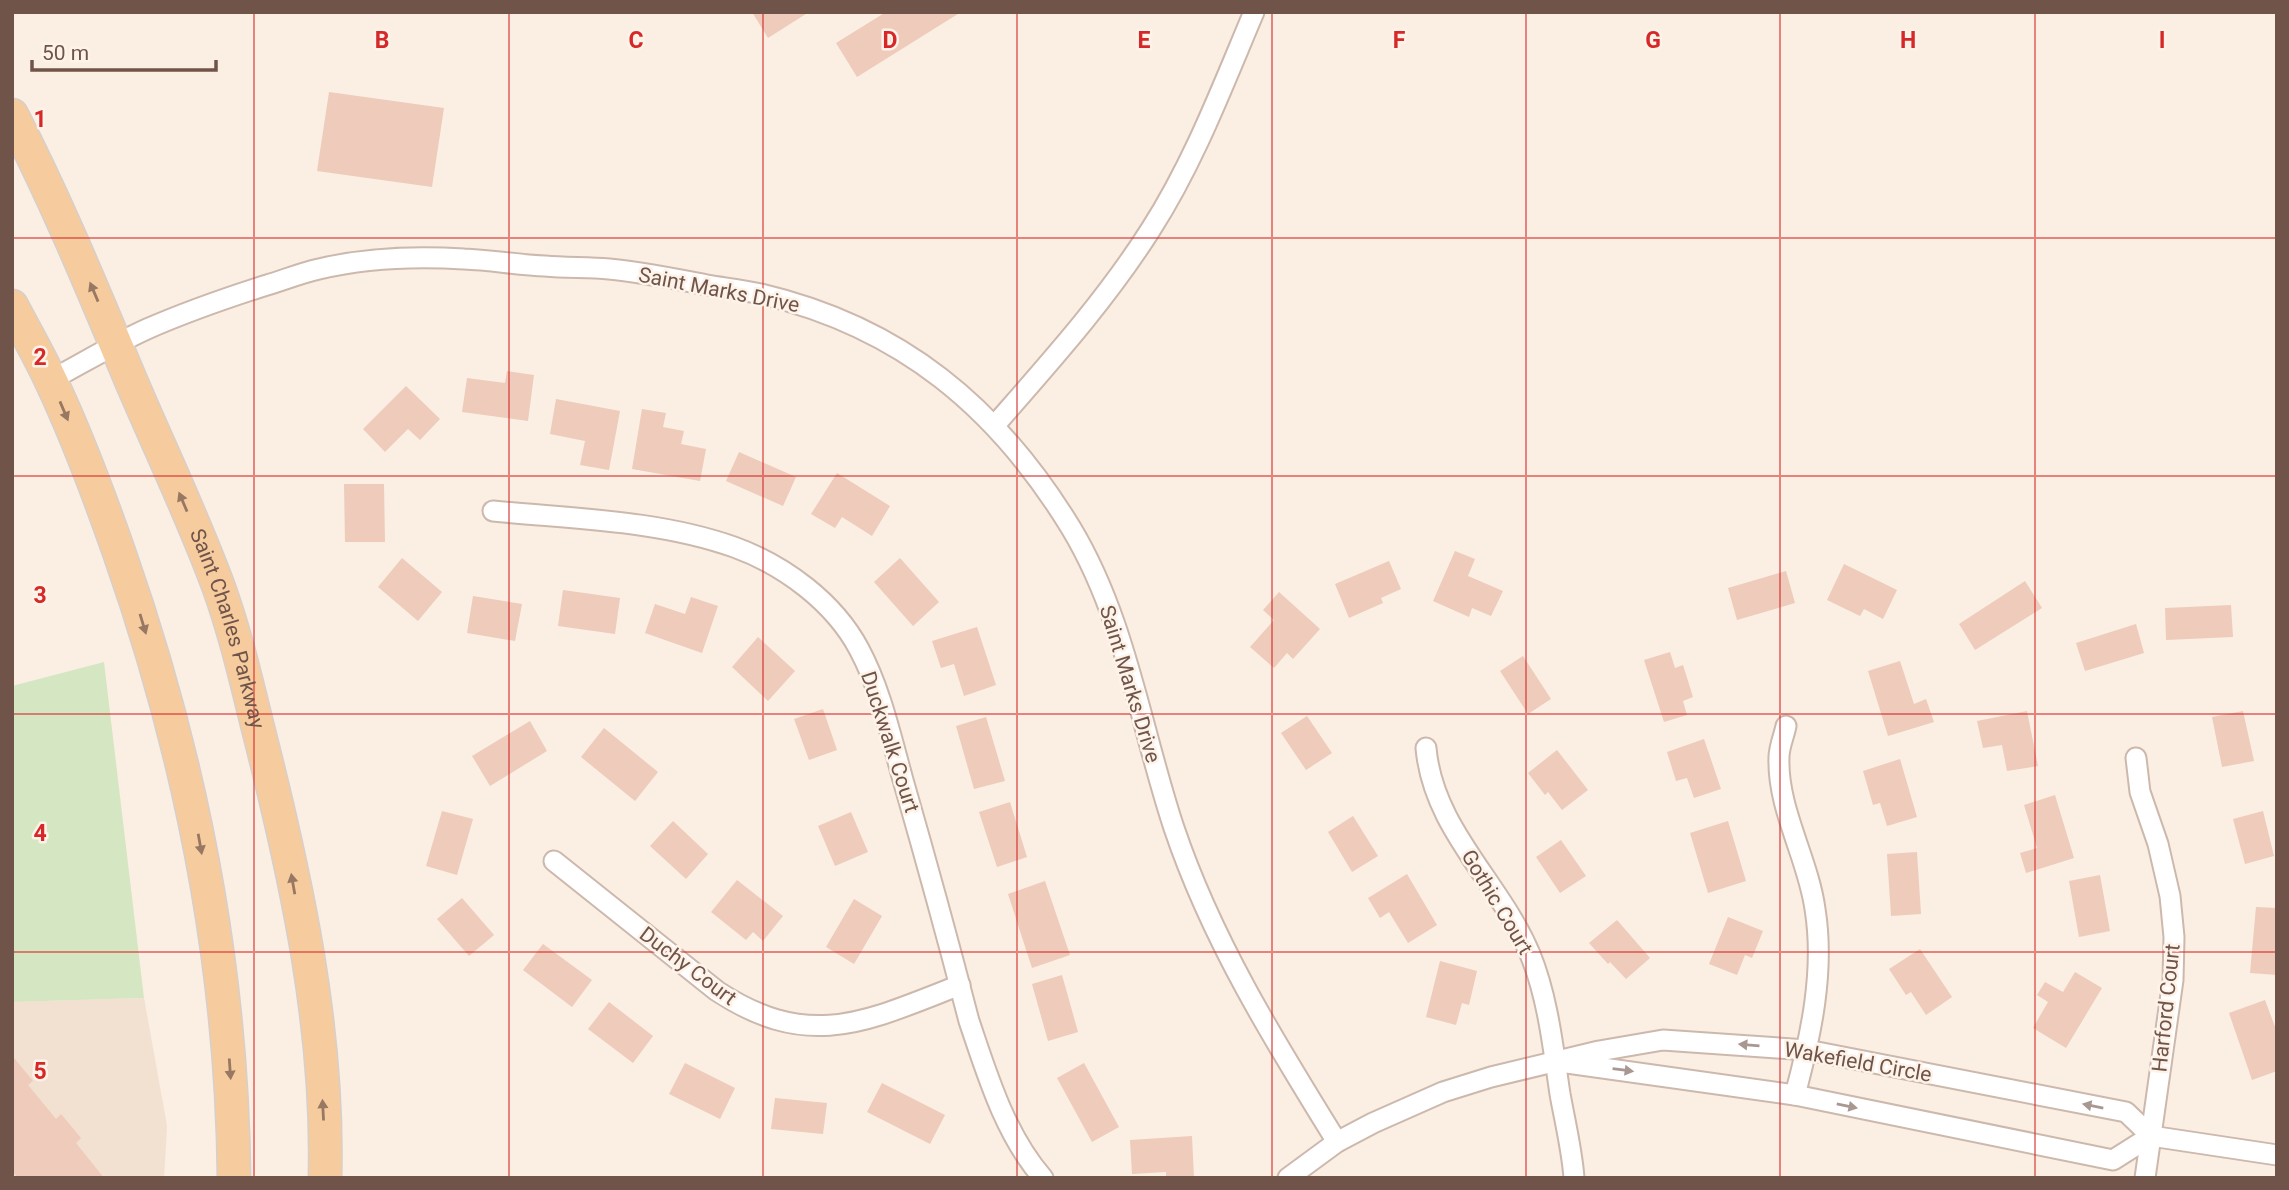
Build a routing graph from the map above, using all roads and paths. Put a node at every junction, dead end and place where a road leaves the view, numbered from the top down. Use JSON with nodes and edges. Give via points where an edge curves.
{"nodes":[{"id":1,"x":1254,"y":12,"type":"edge"},
{"id":2,"x":12,"y":115,"type":"edge"},
{"id":3,"x":12,"y":306,"type":"edge"},
{"id":4,"x":116,"y":345,"type":"junction"},
{"id":5,"x":51,"y":380,"type":"junction"},
{"id":6,"x":995,"y":425,"type":"junction"},
{"id":7,"x":493,"y":511,"type":"dead end"},
{"id":8,"x":1786,"y":726,"type":"dead end"},
{"id":9,"x":1426,"y":748,"type":"dead end"},
{"id":10,"x":2136,"y":758,"type":"dead end"},
{"id":11,"x":554,"y":861,"type":"dead end"},
{"id":12,"x":960,"y":985,"type":"junction"},
{"id":13,"x":1807,"y":1051,"type":"junction"},
{"id":14,"x":1555,"y":1061,"type":"junction"},
{"id":15,"x":1795,"y":1095,"type":"junction"},
{"id":16,"x":2151,"y":1136,"type":"junction"},
{"id":17,"x":1337,"y":1142,"type":"junction"},
{"id":18,"x":2277,"y":1155,"type":"edge"},
{"id":19,"x":234,"y":1178,"type":"edge"},
{"id":20,"x":325,"y":1178,"type":"edge"},
{"id":21,"x":1044,"y":1178,"type":"edge"},
{"id":22,"x":1288,"y":1178,"type":"edge"},
{"id":23,"x":1574,"y":1178,"type":"edge"},
{"id":24,"x":2145,"y":1178,"type":"edge"}],
"edges":[{"from":1,"to":6,"type":"street","via":[[1186,169],[1152,228],[1103,301]]},
{"from":4,"to":2,"type":"main road","name":"Saint Charles Parkway","one_way":true,"via":[[47,183]]},
{"from":3,"to":5,"type":"main road"},
{"from":4,"to":5,"type":"street","name":"Saint Marks Drive"},
{"from":4,"to":6,"type":"street","name":"Saint Marks Drive","via":[[211,303],[318,269],[432,258],[609,269],[760,294],[854,325],[935,371]]},
{"from":20,"to":4,"type":"main road","name":"Saint Charles Parkway","one_way":true,"via":[[315,999],[281,816],[219,589]]},
{"from":5,"to":19,"type":"main road","one_way":true,"via":[[138,607],[191,799],[226,1007]]},
{"from":6,"to":17,"type":"street","name":"Saint Marks Drive","via":[[1041,482],[1091,566],[1190,872],[1240,980]]},
{"from":7,"to":12,"type":"street","name":"Duckwalk Court","via":[[698,535],[775,567],[807,587],[833,613],[859,649],[880,701]]},
{"from":8,"to":13,"type":"street","via":[[1778,756],[1782,786],[1815,909],[1818,944]]},
{"from":9,"to":14,"type":"street","name":"Gothic Court","via":[[1427,770],[1448,822],[1530,954],[1548,1015]]},
{"from":10,"to":16,"type":"street","name":"Harford Court","via":[[2140,792],[2170,896],[2174,937],[2173,980]]},
{"from":11,"to":12,"type":"street","name":"Duchy Court","via":[[717,991],[764,1016],[803,1025],[845,1025]]},
{"from":12,"to":21,"type":"street","name":"Duckwalk Court","via":[[1005,1116]]},
{"from":13,"to":14,"type":"street","name":"Wakefield Circle","one_way":true,"via":[[1663,1040]]},
{"from":13,"to":15,"type":"street"},
{"from":16,"to":13,"type":"street","name":"Wakefield Circle","one_way":true,"via":[[2126,1112]]},
{"from":14,"to":15,"type":"street","name":"Wakefield Circle","one_way":true},
{"from":14,"to":17,"type":"street","name":"Wakefield Circle","via":[[1443,1092]]},
{"from":14,"to":23,"type":"street","name":"Gothic Court"},
{"from":15,"to":16,"type":"street","name":"Wakefield Circle","one_way":true,"via":[[2113,1160]]},
{"from":16,"to":18,"type":"street"},
{"from":16,"to":24,"type":"street","name":"Harford Court"},
{"from":17,"to":22,"type":"street","name":"Wakefield Circle"}]}
